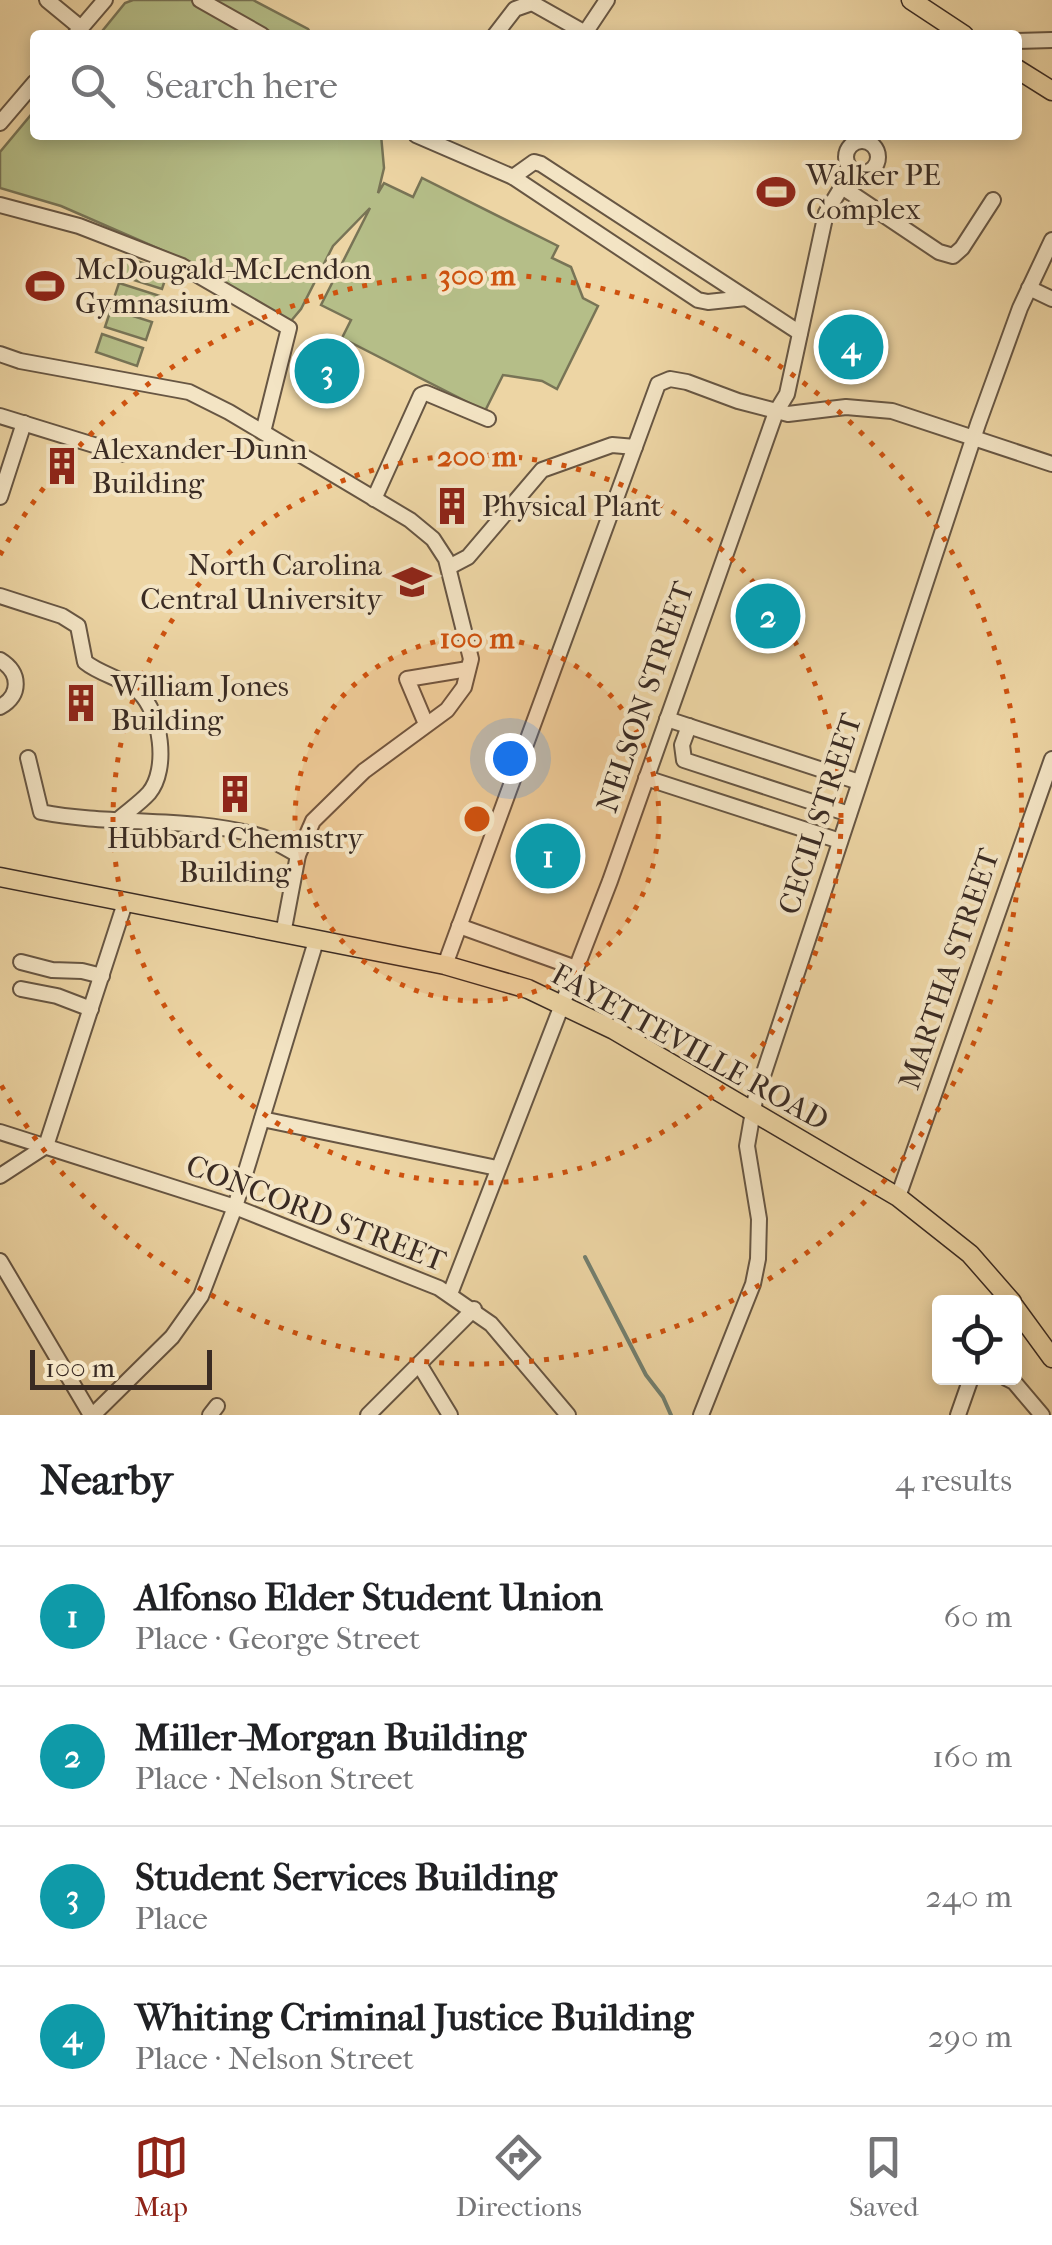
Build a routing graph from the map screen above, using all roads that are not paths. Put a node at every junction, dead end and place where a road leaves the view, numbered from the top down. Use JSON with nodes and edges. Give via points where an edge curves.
{"nodes":[{"id":1,"x":47,"y":0,"type":"edge"},
{"id":2,"x":105,"y":0,"type":"edge"},
{"id":3,"x":200,"y":0,"type":"edge"},
{"id":4,"x":608,"y":0,"type":"edge"},
{"id":5,"x":911,"y":0,"type":"edge"},
{"id":6,"x":76,"y":30,"type":"edge"},
{"id":7,"x":80,"y":30,"type":"edge"},
{"id":8,"x":253,"y":30,"type":"edge"},
{"id":9,"x":500,"y":30,"type":"edge"},
{"id":10,"x":580,"y":30,"type":"edge"},
{"id":11,"x":589,"y":30,"type":"edge"},
{"id":12,"x":956,"y":30,"type":"edge"},
{"id":13,"x":1052,"y":40,"type":"edge"},
{"id":14,"x":1022,"y":41,"type":"edge"},
{"id":15,"x":1022,"y":72,"type":"edge"},
{"id":16,"x":30,"y":88,"type":"edge"},
{"id":17,"x":1052,"y":91,"type":"edge"},
{"id":18,"x":0,"y":123,"type":"edge"},
{"id":19,"x":441,"y":140,"type":"edge"},
{"id":20,"x":852,"y":170,"type":"dead end"},
{"id":21,"x":513,"y":177,"type":"junction"},
{"id":22,"x":842,"y":187,"type":"junction"},
{"id":23,"x":993,"y":200,"type":"dead end"},
{"id":24,"x":0,"y":205,"type":"edge"},
{"id":25,"x":1052,"y":240,"type":"edge"},
{"id":26,"x":1029,"y":288,"type":"junction"},
{"id":27,"x":746,"y":298,"type":"junction"},
{"id":28,"x":1052,"y":299,"type":"edge"},
{"id":29,"x":800,"y":334,"type":"junction"},
{"id":30,"x":0,"y":354,"type":"edge"},
{"id":31,"x":776,"y":412,"type":"junction"},
{"id":32,"x":0,"y":416,"type":"edge"},
{"id":33,"x":488,"y":419,"type":"dead end"},
{"id":34,"x":24,"y":423,"type":"junction"},
{"id":35,"x":263,"y":432,"type":"junction"},
{"id":36,"x":974,"y":438,"type":"junction"},
{"id":37,"x":635,"y":447,"type":"junction"},
{"id":38,"x":123,"y":454,"type":"dead end"},
{"id":39,"x":1052,"y":464,"type":"edge"},
{"id":40,"x":0,"y":497,"type":"edge"},
{"id":41,"x":374,"y":499,"type":"junction"},
{"id":42,"x":448,"y":566,"type":"junction"},
{"id":43,"x":0,"y":596,"type":"edge"},
{"id":44,"x":0,"y":660,"type":"edge"},
{"id":45,"x":468,"y":669,"type":"junction"},
{"id":46,"x":0,"y":707,"type":"edge"},
{"id":47,"x":667,"y":718,"type":"junction"},
{"id":48,"x":426,"y":724,"type":"junction"},
{"id":49,"x":689,"y":726,"type":"junction"},
{"id":50,"x":28,"y":758,"type":"dead end"},
{"id":51,"x":1052,"y":758,"type":"edge"},
{"id":52,"x":646,"y":778,"type":"junction"},
{"id":53,"x":859,"y":782,"type":"junction"},
{"id":54,"x":849,"y":814,"type":"junction"},
{"id":55,"x":119,"y":819,"type":"junction"},
{"id":56,"x":840,"y":841,"type":"junction"},
{"id":57,"x":298,"y":854,"type":"junction"},
{"id":58,"x":0,"y":876,"type":"edge"},
{"id":59,"x":126,"y":903,"type":"junction"},
{"id":60,"x":460,"y":926,"type":"junction"},
{"id":61,"x":284,"y":934,"type":"junction"},
{"id":62,"x":316,"y":940,"type":"junction"},
{"id":63,"x":22,"y":962,"type":"dead end"},
{"id":64,"x":445,"y":965,"type":"junction"},
{"id":65,"x":576,"y":968,"type":"junction"},
{"id":66,"x":102,"y":976,"type":"junction"},
{"id":67,"x":21,"y":989,"type":"dead end"},
{"id":68,"x":562,"y":1003,"type":"junction"},
{"id":69,"x":91,"y":1009,"type":"junction"},
{"id":70,"x":752,"y":1111,"type":"junction"},
{"id":71,"x":262,"y":1118,"type":"junction"},
{"id":72,"x":0,"y":1132,"type":"edge"},
{"id":73,"x":46,"y":1146,"type":"junction"},
{"id":74,"x":497,"y":1168,"type":"junction"},
{"id":75,"x":0,"y":1176,"type":"edge"},
{"id":76,"x":898,"y":1198,"type":"junction"},
{"id":77,"x":235,"y":1207,"type":"junction"},
{"id":78,"x":0,"y":1261,"type":"edge"},
{"id":79,"x":450,"y":1294,"type":"junction"},
{"id":80,"x":1002,"y":1295,"type":"edge"},
{"id":81,"x":474,"y":1310,"type":"junction"},
{"id":82,"x":1022,"y":1320,"type":"edge"},
{"id":83,"x":1052,"y":1358,"type":"edge"},
{"id":84,"x":420,"y":1364,"type":"junction"},
{"id":85,"x":969,"y":1385,"type":"edge"},
{"id":86,"x":1017,"y":1385,"type":"edge"},
{"id":87,"x":92,"y":1415,"type":"edge"},
{"id":88,"x":368,"y":1415,"type":"edge"},
{"id":89,"x":450,"y":1415,"type":"edge"},
{"id":90,"x":568,"y":1415,"type":"edge"},
{"id":91,"x":701,"y":1415,"type":"edge"},
{"id":92,"x":958,"y":1415,"type":"edge"},
{"id":93,"x":1042,"y":1415,"type":"edge"}],
"edges":[{"from":1,"to":6,"type":"street"},
{"from":2,"to":7,"type":"street"},
{"from":3,"to":8,"type":"street"},
{"from":4,"to":11,"type":"street"},
{"from":5,"to":12,"type":"main road"},
{"from":9,"to":10,"type":"street","via":[[515,9],[532,3]]},
{"from":13,"to":14,"type":"street"},
{"from":15,"to":17,"type":"main road"},
{"from":16,"to":18,"type":"street"},
{"from":19,"to":21,"type":"street"},
{"from":20,"to":22,"type":"street","name":"NELSON STREET"},
{"from":21,"to":27,"type":"street","via":[[698,300]]},
{"from":21,"to":27,"type":"street","via":[[541,164]]},
{"from":22,"to":23,"type":"street","via":[[952,256]]},
{"from":22,"to":29,"type":"street","name":"NELSON STREET","via":[[826,213]]},
{"from":24,"to":35,"type":"street","via":[[79,226],[182,266],[289,328]]},
{"from":25,"to":26,"type":"street","name":"CECIL STREET"},
{"from":26,"to":28,"type":"street"},
{"from":26,"to":36,"type":"street","name":"CECIL STREET"},
{"from":27,"to":29,"type":"street"},
{"from":29,"to":31,"type":"street","name":"NELSON STREET"},
{"from":30,"to":35,"type":"street","via":[[189,392]]},
{"from":31,"to":36,"type":"street","via":[[868,407]]},
{"from":31,"to":37,"type":"street","via":[[687,382],[662,381]]},
{"from":31,"to":47,"type":"street","name":"NELSON STREET"},
{"from":32,"to":34,"type":"street"},
{"from":33,"to":41,"type":"street","via":[[421,395]]},
{"from":34,"to":38,"type":"street"},
{"from":34,"to":40,"type":"street"},
{"from":35,"to":41,"type":"street"},
{"from":36,"to":39,"type":"street"},
{"from":36,"to":53,"type":"street","name":"CECIL STREET"},
{"from":37,"to":42,"type":"street","via":[[612,445],[542,470],[468,557]]},
{"from":37,"to":60,"type":"street"},
{"from":41,"to":42,"type":"street","via":[[433,539]]},
{"from":42,"to":45,"type":"street"},
{"from":43,"to":55,"type":"street","via":[[78,626],[84,662],[142,694],[162,742],[155,782]]},
{"from":44,"to":46,"type":"street","via":[[14,672],[16,686]]},
{"from":45,"to":48,"type":"street","via":[[448,710]]},
{"from":45,"to":48,"type":"street","via":[[408,679]]},
{"from":47,"to":49,"type":"street"},
{"from":47,"to":52,"type":"street","name":"NELSON STREET"},
{"from":48,"to":57,"type":"street","via":[[313,821]]},
{"from":49,"to":53,"type":"street"},
{"from":49,"to":54,"type":"street","via":[[684,760]]},
{"from":50,"to":55,"type":"street","via":[[41,812]]},
{"from":51,"to":76,"type":"street","name":"MARTHA STREET"},
{"from":52,"to":56,"type":"street"},
{"from":52,"to":65,"type":"street","name":"NELSON STREET"},
{"from":53,"to":54,"type":"street","name":"CECIL STREET"},
{"from":54,"to":56,"type":"street","name":"CECIL STREET"},
{"from":55,"to":57,"type":"street","via":[[260,835]]},
{"from":56,"to":70,"type":"street","name":"CECIL STREET"},
{"from":57,"to":61,"type":"street"},
{"from":58,"to":59,"type":"main road","name":"FAYETTEVILLE ROAD"},
{"from":59,"to":61,"type":"main road","name":"FAYETTEVILLE ROAD"},
{"from":59,"to":66,"type":"street"},
{"from":60,"to":64,"type":"street"},
{"from":60,"to":65,"type":"street"},
{"from":61,"to":62,"type":"main road","name":"FAYETTEVILLE ROAD"},
{"from":62,"to":64,"type":"main road","name":"FAYETTEVILLE ROAD"},
{"from":62,"to":71,"type":"street"},
{"from":63,"to":66,"type":"street"},
{"from":64,"to":68,"type":"main road","name":"FAYETTEVILLE ROAD"},
{"from":65,"to":68,"type":"street","name":"NELSON STREET"},
{"from":66,"to":69,"type":"street"},
{"from":67,"to":69,"type":"street"},
{"from":68,"to":70,"type":"main road","name":"FAYETTEVILLE ROAD"},
{"from":68,"to":74,"type":"street","name":"NELSON STREET"},
{"from":69,"to":73,"type":"street"},
{"from":70,"to":76,"type":"main road","name":"FAYETTEVILLE ROAD"},
{"from":70,"to":91,"type":"street","name":"CECIL STREET","via":[[748,1146],[758,1259]]},
{"from":71,"to":74,"type":"street"},
{"from":71,"to":77,"type":"street"},
{"from":72,"to":73,"type":"street","name":"CONCORD STREET"},
{"from":73,"to":75,"type":"street"},
{"from":73,"to":77,"type":"street","name":"CONCORD STREET"},
{"from":74,"to":79,"type":"street","name":"NELSON STREET"},
{"from":76,"to":80,"type":"main road","name":"FAYETTEVILLE ROAD","via":[[948,1234]]},
{"from":77,"to":79,"type":"street","name":"CONCORD STREET"},
{"from":77,"to":87,"type":"street","via":[[188,1317]]},
{"from":78,"to":87,"type":"street"},
{"from":79,"to":81,"type":"street","name":"CONCORD STREET"},
{"from":81,"to":84,"type":"street"},
{"from":81,"to":90,"type":"street","name":"CONCORD STREET"},
{"from":82,"to":83,"type":"main road","name":"FAYETTEVILLE ROAD"},
{"from":84,"to":88,"type":"street"},
{"from":84,"to":89,"type":"street"},
{"from":85,"to":92,"type":"street"},
{"from":86,"to":93,"type":"street"}]}
